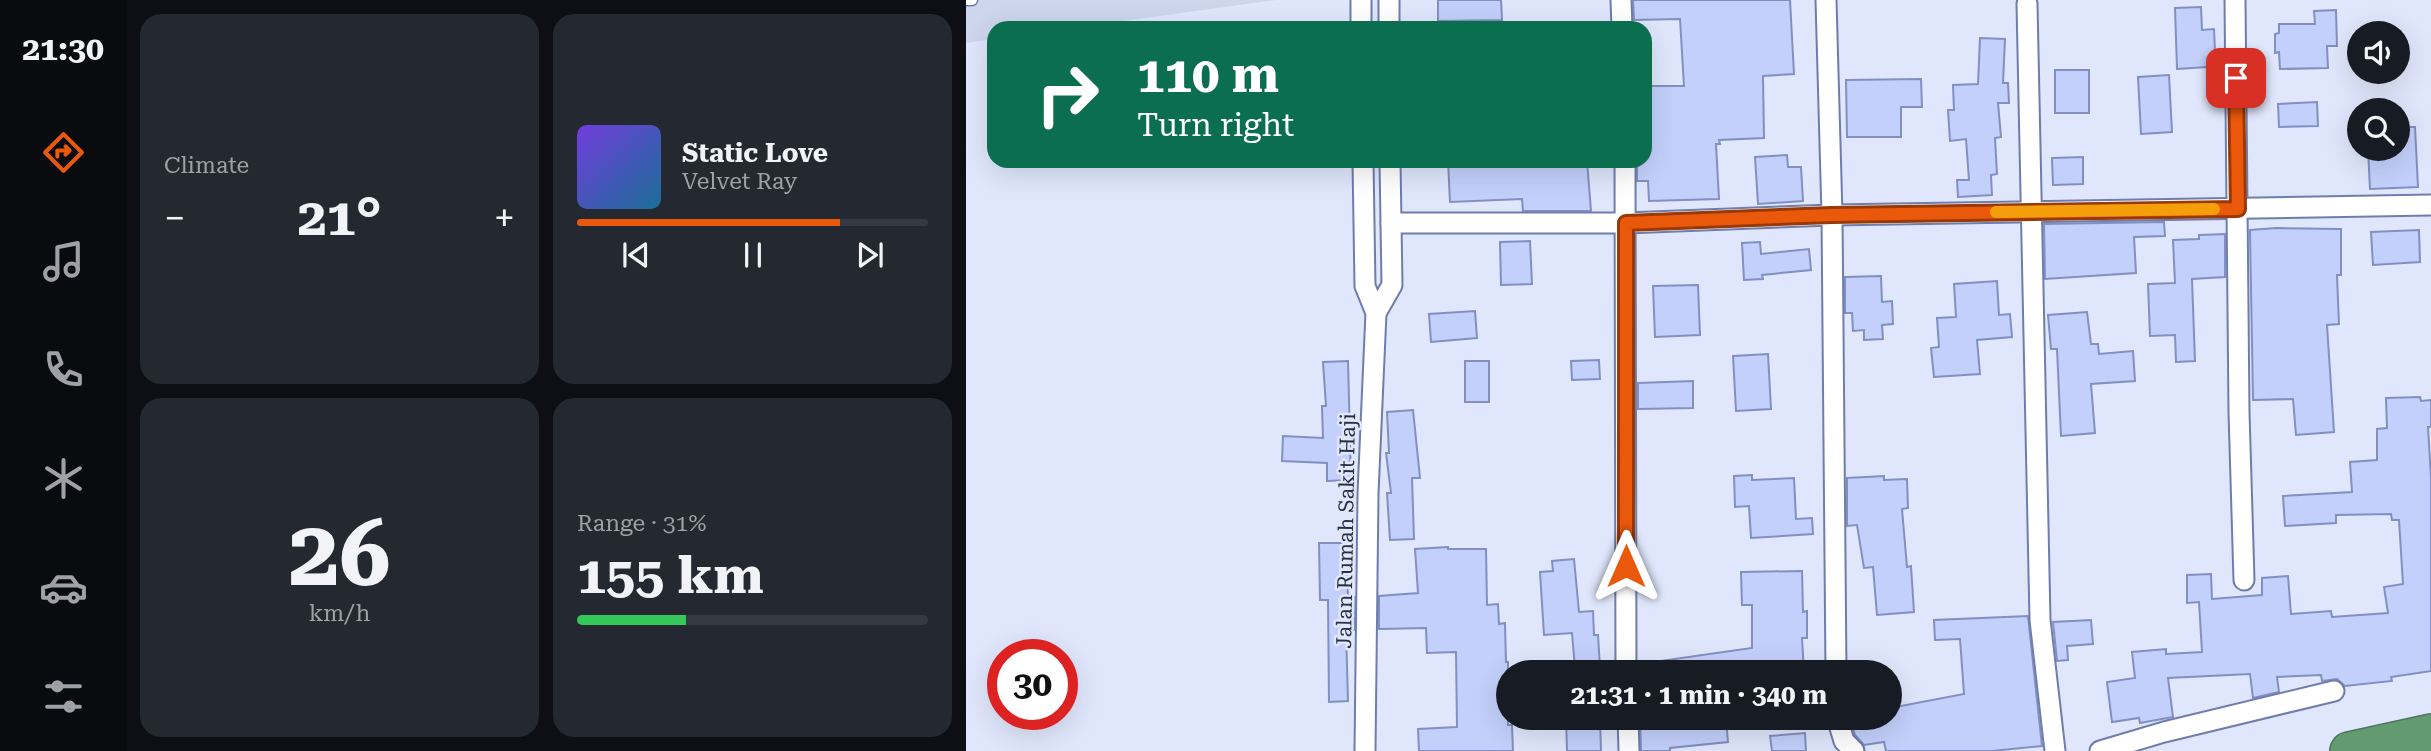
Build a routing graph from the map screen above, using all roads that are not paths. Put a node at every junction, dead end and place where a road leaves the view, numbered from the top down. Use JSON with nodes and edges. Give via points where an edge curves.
{"nodes":[{"id":1,"x":966,"y":0,"type":"edge"},
{"id":2,"x":972,"y":0,"type":"edge"},
{"id":3,"x":1361,"y":0,"type":"edge"},
{"id":4,"x":1389,"y":0,"type":"edge"},
{"id":5,"x":1622,"y":0,"type":"edge"},
{"id":6,"x":1826,"y":0,"type":"edge"},
{"id":7,"x":2235,"y":0,"type":"edge"},
{"id":8,"x":2027,"y":4,"type":"dead end"},
{"id":9,"x":1361,"y":21,"type":"edge"},
{"id":10,"x":1389,"y":21,"type":"edge"},
{"id":11,"x":1622,"y":21,"type":"edge"},
{"id":12,"x":1363,"y":168,"type":"edge"},
{"id":13,"x":1390,"y":168,"type":"edge"},
{"id":14,"x":1625,"y":168,"type":"edge"},
{"id":15,"x":2431,"y":205,"type":"edge"},
{"id":16,"x":2238,"y":209,"type":"junction"},
{"id":17,"x":2031,"y":212,"type":"junction"},
{"id":18,"x":1832,"y":215,"type":"junction"},
{"id":19,"x":1391,"y":223,"type":"junction"},
{"id":20,"x":1626,"y":223,"type":"junction"},
{"id":21,"x":1377,"y":313,"type":"junction"},
{"id":22,"x":2244,"y":580,"type":"dead end"},
{"id":23,"x":1626,"y":660,"type":"edge"},
{"id":24,"x":1836,"y":660,"type":"edge"},
{"id":25,"x":2334,"y":691,"type":"dead end"},
{"id":26,"x":1628,"y":730,"type":"edge"},
{"id":27,"x":1841,"y":730,"type":"edge"},
{"id":28,"x":2431,"y":733,"type":"edge"},
{"id":29,"x":1365,"y":751,"type":"edge"},
{"id":30,"x":1629,"y":751,"type":"edge"},
{"id":31,"x":1854,"y":751,"type":"edge"},
{"id":32,"x":2055,"y":751,"type":"edge"},
{"id":33,"x":2100,"y":751,"type":"edge"},
{"id":34,"x":2349,"y":751,"type":"edge"}],
"edges":[{"from":1,"to":2,"type":"lane"},
{"from":3,"to":9,"type":"street"},
{"from":4,"to":10,"type":"street"},
{"from":5,"to":11,"type":"street"},
{"from":6,"to":18,"type":"street"},
{"from":7,"to":16,"type":"street"},
{"from":8,"to":17,"type":"street"},
{"from":12,"to":21,"type":"street","name":"Jalan Rumah Sakit Haji","via":[[1365,286]]},
{"from":13,"to":19,"type":"street","name":"Jalan Rumah Sakit Haji"},
{"from":14,"to":20,"type":"street"},
{"from":15,"to":16,"type":"street"},
{"from":16,"to":17,"type":"street"},
{"from":16,"to":22,"type":"street"},
{"from":17,"to":18,"type":"street"},
{"from":17,"to":32,"type":"street","via":[[2040,620]]},
{"from":18,"to":20,"type":"street"},
{"from":18,"to":24,"type":"street"},
{"from":19,"to":20,"type":"street"},
{"from":19,"to":21,"type":"street","name":"Jalan Rumah Sakit Haji","via":[[1392,285]]},
{"from":20,"to":23,"type":"street"},
{"from":21,"to":29,"type":"street","name":"Jalan Rumah Sakit Haji","via":[[1368,493]]},
{"from":25,"to":33,"type":"street"},
{"from":26,"to":30,"type":"street"},
{"from":27,"to":31,"type":"street"},
{"from":28,"to":34,"type":"highway"}]}
